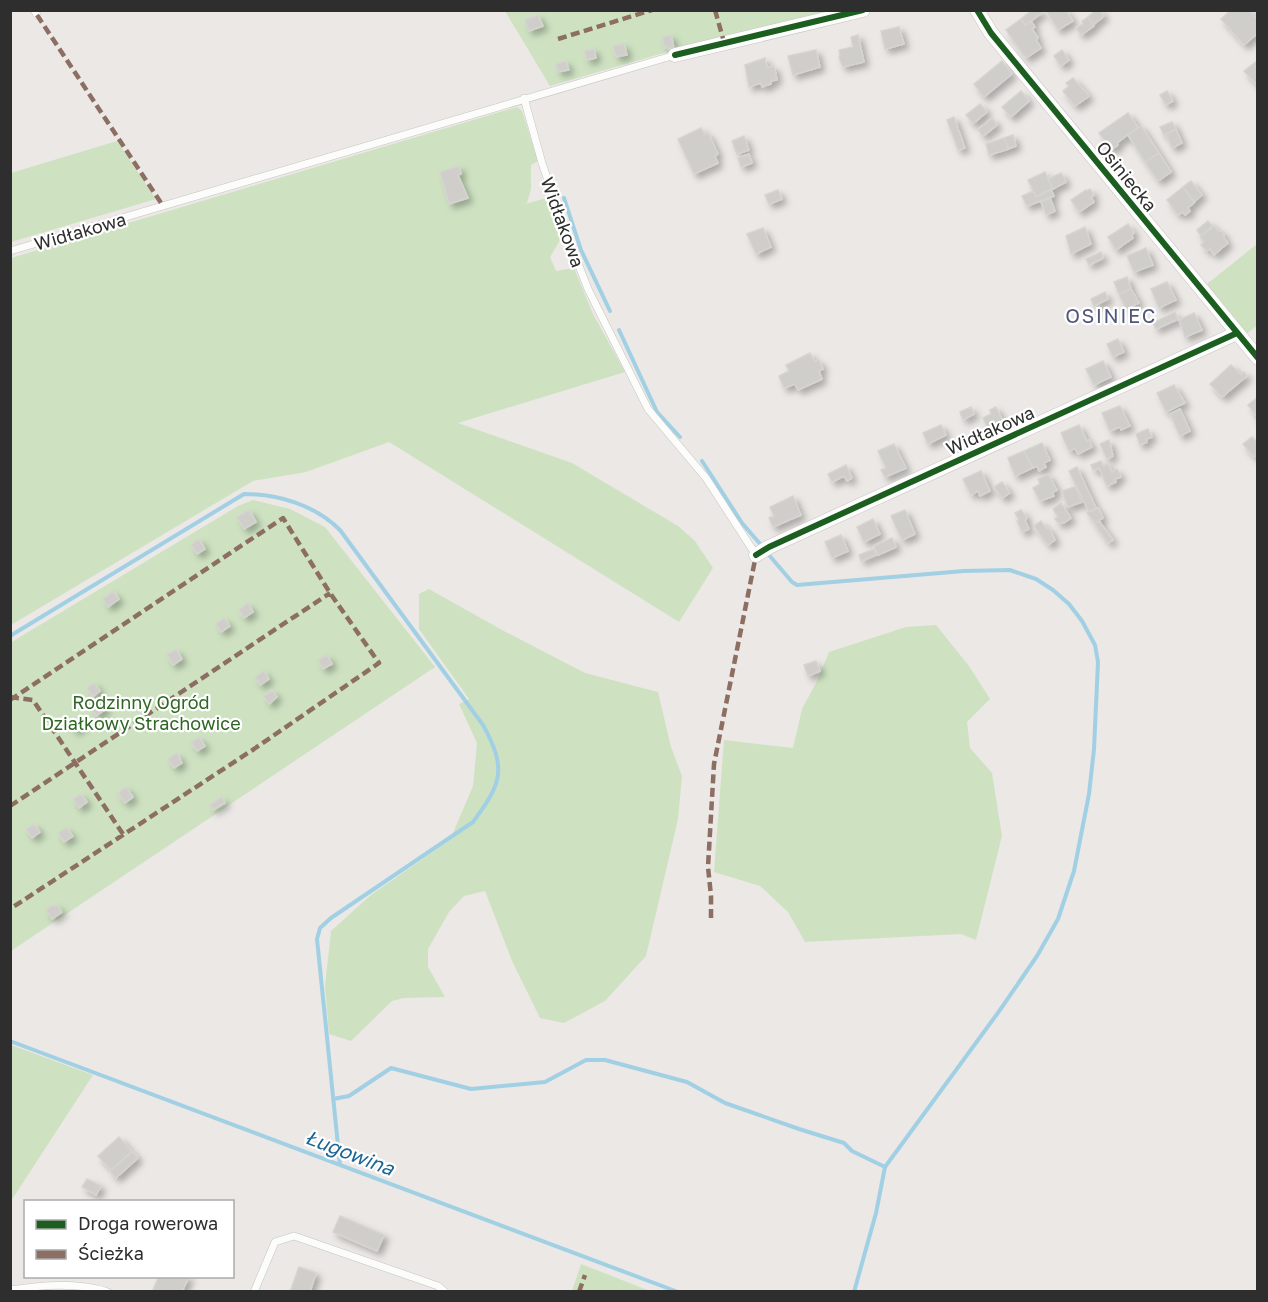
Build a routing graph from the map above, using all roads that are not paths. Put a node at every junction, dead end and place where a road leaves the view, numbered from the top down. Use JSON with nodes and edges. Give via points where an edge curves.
{"nodes":[{"id":1,"x":863,"y":10,"type":"edge"},
{"id":2,"x":977,"y":10,"type":"edge"},
{"id":3,"x":675,"y":55,"type":"joint"},
{"id":4,"x":524,"y":98,"type":"junction"},
{"id":5,"x":10,"y":251,"type":"edge"},
{"id":6,"x":1237,"y":333,"type":"junction"},
{"id":7,"x":1257,"y":358,"type":"edge"},
{"id":8,"x":756,"y":555,"type":"joint"},
{"id":9,"x":10,"y":1290,"type":"edge"},
{"id":10,"x":108,"y":1292,"type":"edge"},
{"id":11,"x":254,"y":1292,"type":"edge"},
{"id":12,"x":444,"y":1292,"type":"edge"}],
"edges":[{"from":1,"to":3,"type":"street"},
{"from":2,"to":6,"type":"street","name":"Osiniecka"},
{"from":3,"to":4,"type":"lane"},
{"from":4,"to":5,"type":"lane","name":"Widłakowa"},
{"from":4,"to":8,"type":"lane","name":"Widłakowa","via":[[552,194],[588,289],[648,409],[706,478]]},
{"from":6,"to":7,"type":"street","name":"Osiniecka"},
{"from":6,"to":8,"type":"street","name":"Widłakowa"},
{"from":9,"to":10,"type":"lane","via":[[74,1286]]},
{"from":11,"to":12,"type":"lane","via":[[275,1242],[294,1236],[438,1286]]}]}
